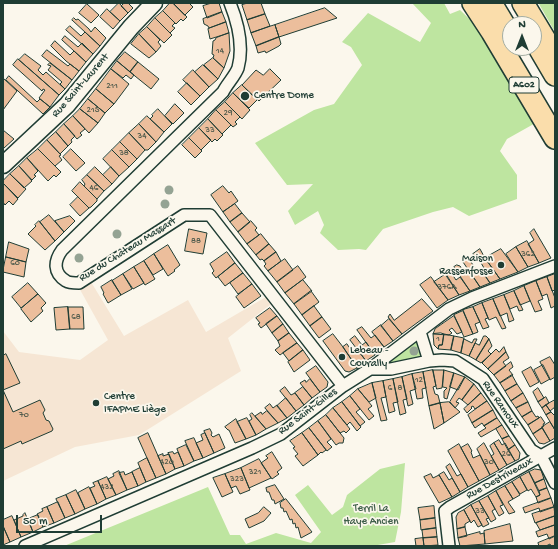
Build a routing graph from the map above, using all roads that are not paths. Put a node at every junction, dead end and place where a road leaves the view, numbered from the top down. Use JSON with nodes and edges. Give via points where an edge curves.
{"nodes":[{"id":1,"x":154,"y":3,"type":"edge"},
{"id":2,"x":230,"y":3,"type":"edge"},
{"id":3,"x":473,"y":3,"type":"edge"},
{"id":4,"x":491,"y":3,"type":"edge"},
{"id":5,"x":518,"y":16,"type":"edge"},
{"id":6,"x":542,"y":34,"type":"edge"},
{"id":7,"x":542,"y":42,"type":"edge"},
{"id":8,"x":555,"y":44,"type":"edge"},
{"id":9,"x":542,"y":53,"type":"edge"},
{"id":10,"x":523,"y":56,"type":"edge"},
{"id":11,"x":530,"y":56,"type":"edge"},
{"id":12,"x":555,"y":56,"type":"edge"},
{"id":13,"x":555,"y":75,"type":"edge"},
{"id":14,"x":555,"y":109,"type":"edge"},
{"id":15,"x":555,"y":138,"type":"edge"},
{"id":16,"x":3,"y":165,"type":"edge"},
{"id":17,"x":555,"y":266,"type":"edge"},
{"id":18,"x":420,"y":332,"type":"junction"},
{"id":19,"x":429,"y":361,"type":"junction"},
{"id":20,"x":370,"y":369,"type":"junction"},
{"id":21,"x":342,"y":386,"type":"junction"},
{"id":22,"x":555,"y":448,"type":"edge"},
{"id":23,"x":541,"y":456,"type":"junction"},
{"id":24,"x":555,"y":483,"type":"edge"},
{"id":25,"x":25,"y":546,"type":"edge"},
{"id":26,"x":448,"y":546,"type":"edge"}],
"edges":[{"from":1,"to":16,"type":"street","name":"Rue Saint-Laurent","via":[[67,104]]},
{"from":2,"to":21,"type":"street","name":"Rue du Château Massart","via":[[239,32],[241,50],[237,69],[223,92],[62,250],[55,265],[67,282],[79,283],[184,215],[210,216]]},
{"from":3,"to":5,"type":"highway","number":"A602"},
{"from":4,"to":5,"type":"highway"},
{"from":6,"to":8,"type":"highway","number":"A602"},
{"from":7,"to":12,"type":"highway","number":"A602"},
{"from":9,"to":13,"type":"highway"},
{"from":10,"to":14,"type":"highway"},
{"from":11,"to":15,"type":"highway","number":"A602"},
{"from":17,"to":18,"type":"street","name":"Rue Saint-Gilles","via":[[449,309]]},
{"from":18,"to":19,"type":"street"},
{"from":18,"to":20,"type":"street","name":"Rue Saint-Gilles"},
{"from":19,"to":20,"type":"street","name":"Rue Ramoux","via":[[391,369]]},
{"from":19,"to":23,"type":"street","name":"Rue Ramoux","via":[[455,361],[483,379],[531,450]]},
{"from":20,"to":21,"type":"street","name":"Rue Saint-Gilles"},
{"from":21,"to":25,"type":"street","name":"Rue Saint-Gilles","via":[[281,434]]},
{"from":22,"to":23,"type":"street","name":"Rue Destriveaux"},
{"from":23,"to":24,"type":"street"},
{"from":23,"to":26,"type":"street","name":"Rue Destriveaux","via":[[450,506],[445,511]]}]}
